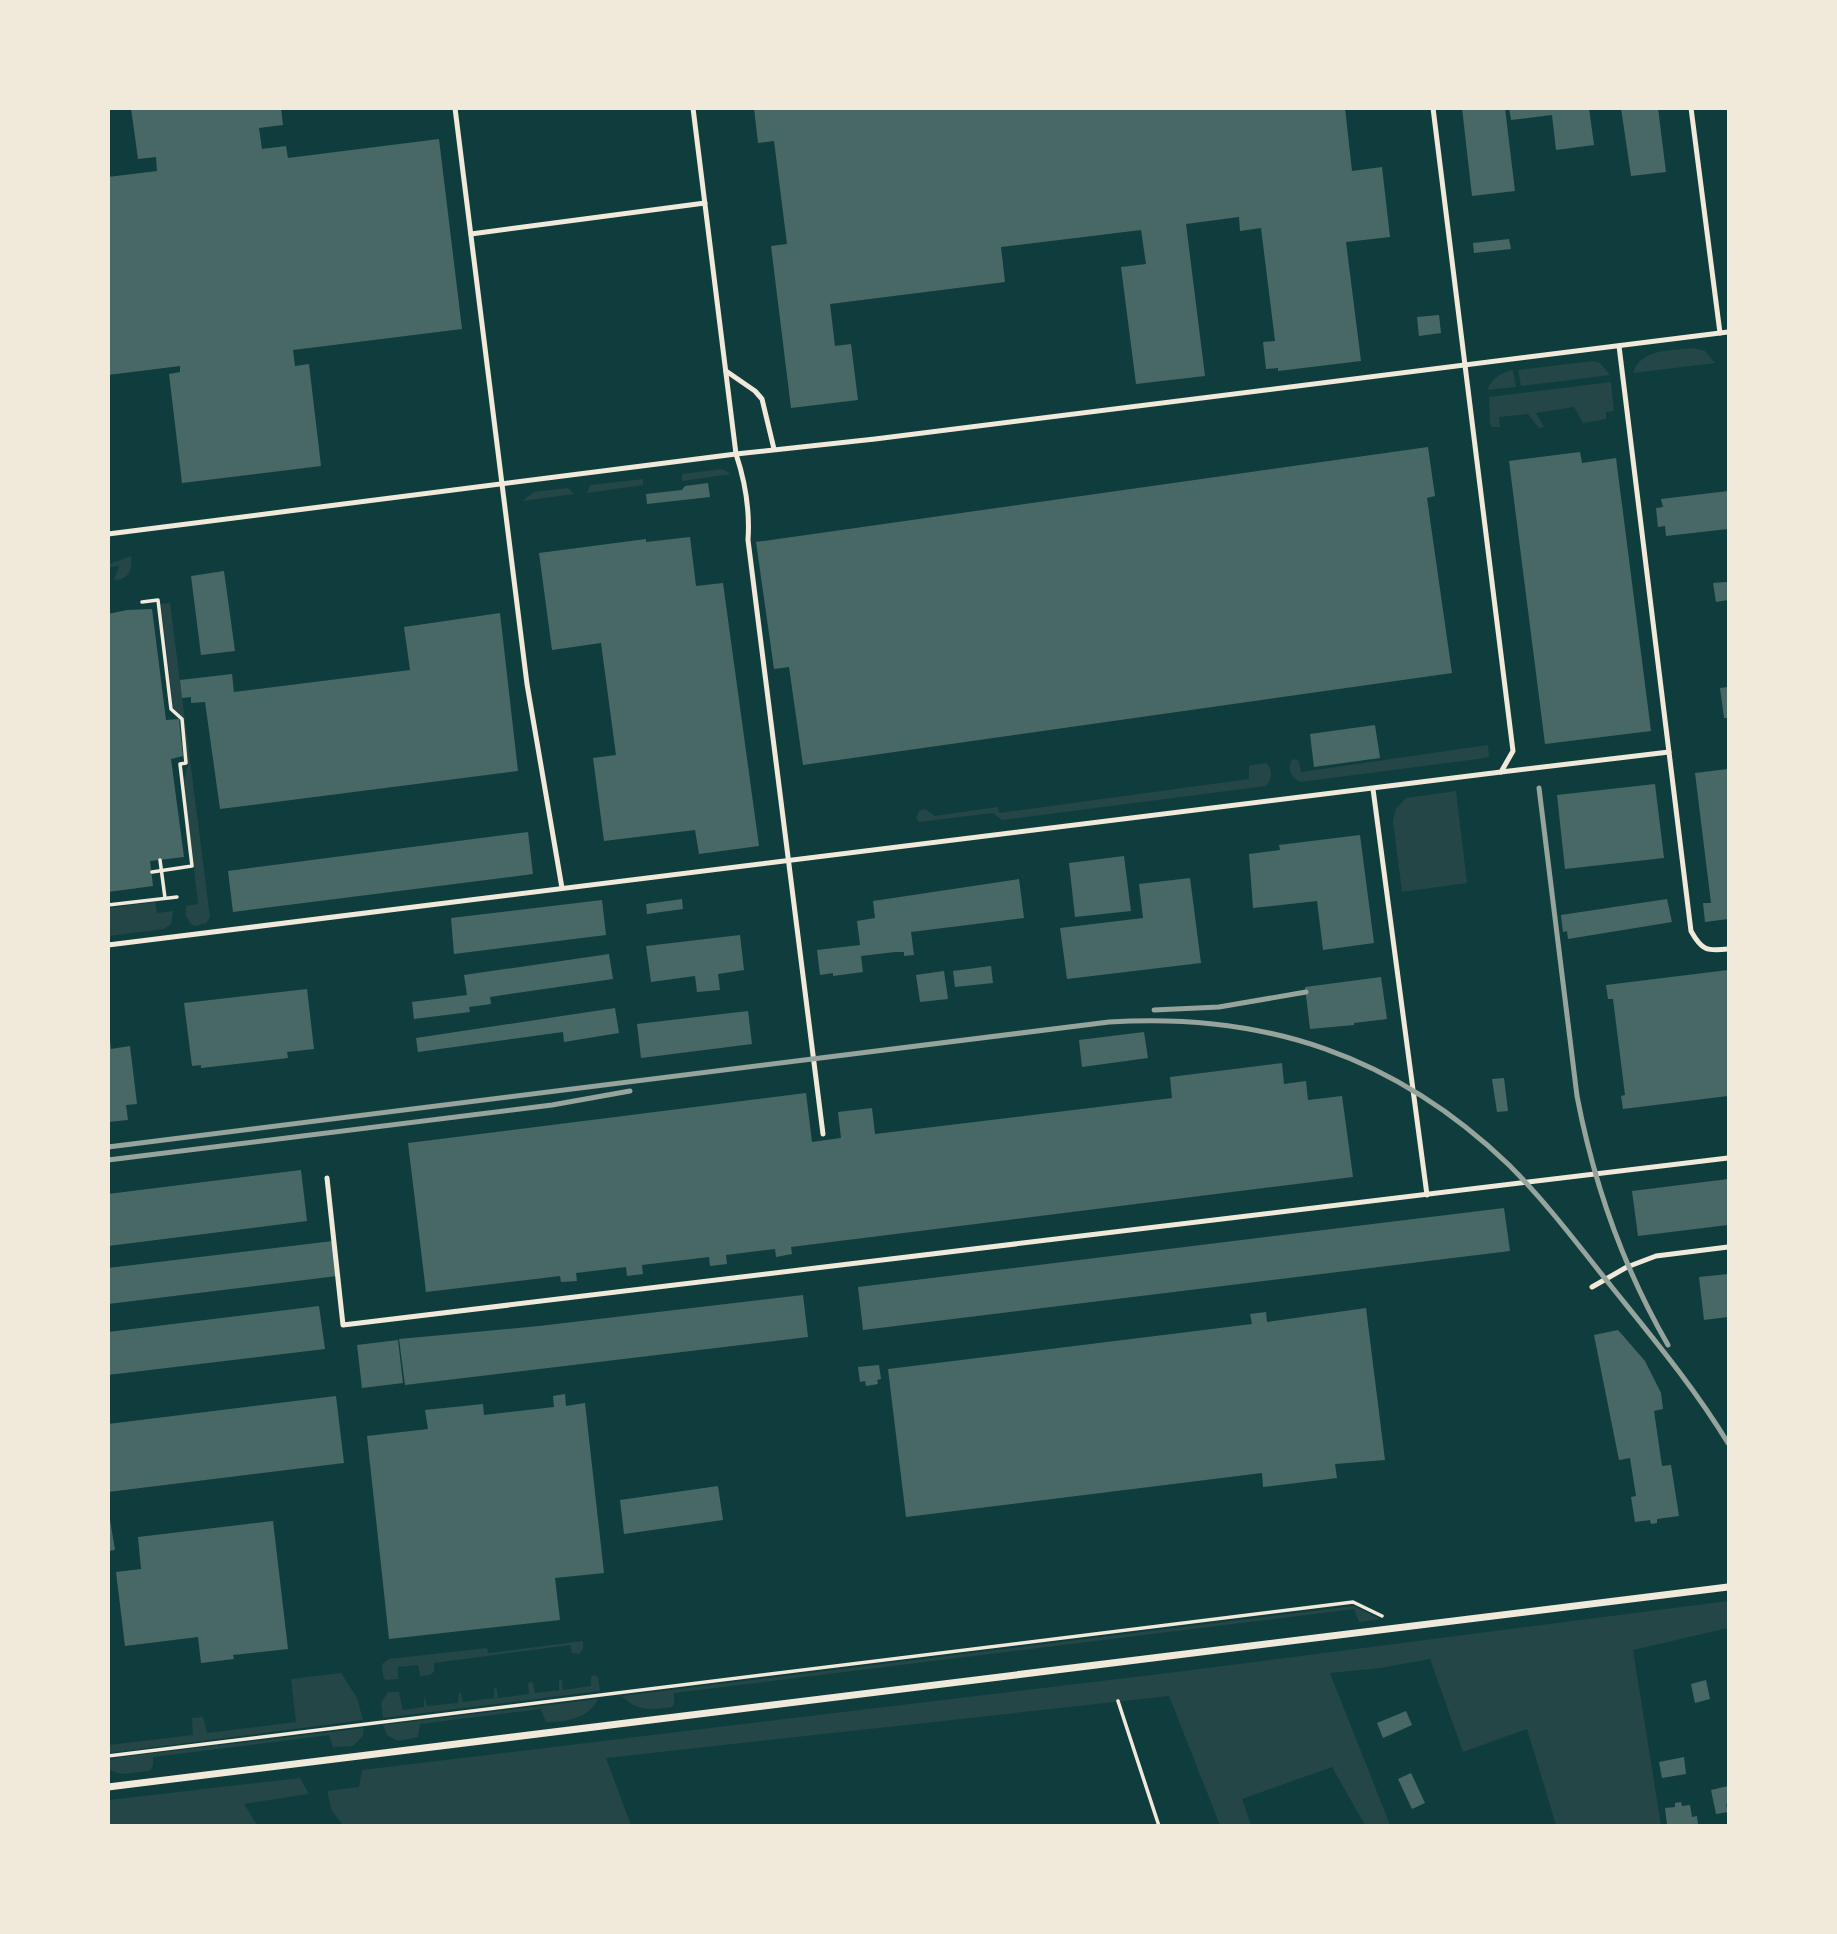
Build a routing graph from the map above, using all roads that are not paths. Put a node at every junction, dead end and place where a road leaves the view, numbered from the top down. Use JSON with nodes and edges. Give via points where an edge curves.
{"nodes":[{"id":1,"x":455,"y":108,"type":"edge"},
{"id":2,"x":693,"y":108,"type":"edge"},
{"id":3,"x":1433,"y":108,"type":"edge"},
{"id":4,"x":1691,"y":108,"type":"edge"},
{"id":5,"x":705,"y":203,"type":"junction"},
{"id":6,"x":471,"y":234,"type":"junction"},
{"id":7,"x":1728,"y":332,"type":"edge"},
{"id":8,"x":1720,"y":333,"type":"junction"},
{"id":9,"x":1619,"y":346,"type":"junction"},
{"id":10,"x":1466,"y":365,"type":"junction"},
{"id":11,"x":726,"y":371,"type":"junction"},
{"id":12,"x":774,"y":449,"type":"junction"},
{"id":13,"x":736,"y":454,"type":"junction"},
{"id":14,"x":502,"y":485,"type":"junction"},
{"id":15,"x":108,"y":534,"type":"edge"},
{"id":16,"x":1669,"y":752,"type":"junction"},
{"id":17,"x":1501,"y":772,"type":"junction"},
{"id":18,"x":1373,"y":789,"type":"junction"},
{"id":19,"x":789,"y":860,"type":"junction"},
{"id":20,"x":562,"y":888,"type":"junction"},
{"id":21,"x":108,"y":945,"type":"edge"},
{"id":22,"x":1728,"y":949,"type":"edge"},
{"id":23,"x":823,"y":1133,"type":"dead end"},
{"id":24,"x":1728,"y":1158,"type":"edge"},
{"id":25,"x":327,"y":1178,"type":"dead end"},
{"id":26,"x":1427,"y":1195,"type":"junction"},
{"id":27,"x":1728,"y":1247,"type":"edge"},
{"id":28,"x":1592,"y":1287,"type":"dead end"},
{"id":29,"x":1728,"y":1587,"type":"edge"},
{"id":30,"x":108,"y":1787,"type":"edge"}],
"edges":[{"from":1,"to":6,"type":"lane"},
{"from":2,"to":5,"type":"lane"},
{"from":3,"to":10,"type":"lane"},
{"from":4,"to":8,"type":"lane"},
{"from":5,"to":6,"type":"lane"},
{"from":5,"to":11,"type":"lane"},
{"from":6,"to":14,"type":"lane"},
{"from":7,"to":8,"type":"lane"},
{"from":8,"to":9,"type":"lane"},
{"from":9,"to":10,"type":"lane"},
{"from":9,"to":16,"type":"lane"},
{"from":10,"to":12,"type":"lane"},
{"from":10,"to":17,"type":"lane","via":[[1513,751]]},
{"from":11,"to":12,"type":"lane","via":[[762,399]]},
{"from":11,"to":13,"type":"lane"},
{"from":12,"to":13,"type":"lane"},
{"from":13,"to":14,"type":"lane"},
{"from":13,"to":19,"type":"lane","via":[[743,476]]},
{"from":14,"to":15,"type":"lane"},
{"from":14,"to":20,"type":"lane","via":[[527,684]]},
{"from":16,"to":17,"type":"lane"},
{"from":16,"to":22,"type":"lane","via":[[1691,931],[1710,951]]},
{"from":17,"to":18,"type":"lane"},
{"from":18,"to":19,"type":"lane"},
{"from":18,"to":26,"type":"lane"},
{"from":19,"to":20,"type":"lane"},
{"from":19,"to":23,"type":"lane"},
{"from":20,"to":21,"type":"lane"},
{"from":24,"to":26,"type":"lane"},
{"from":25,"to":26,"type":"lane","via":[[343,1325]]},
{"from":27,"to":28,"type":"lane","via":[[1656,1256]]},
{"from":29,"to":30,"type":"street"}]}
